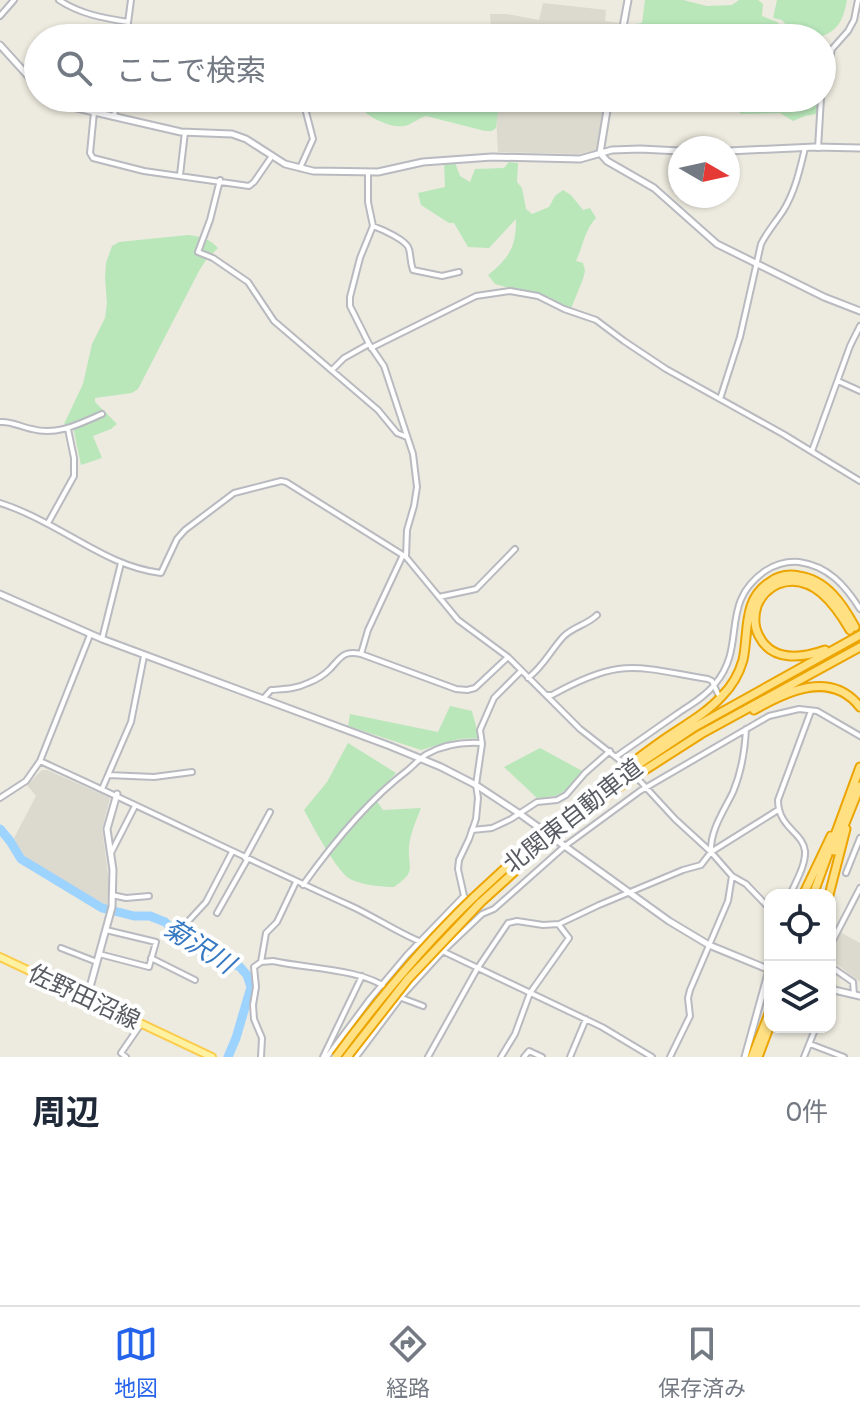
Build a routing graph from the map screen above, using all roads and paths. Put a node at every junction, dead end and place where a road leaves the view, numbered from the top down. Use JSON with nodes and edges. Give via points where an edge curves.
{"nodes":[{"id":1,"x":14,"y":0,"type":"edge"},
{"id":2,"x":59,"y":0,"type":"edge"},
{"id":3,"x":131,"y":0,"type":"edge"},
{"id":4,"x":628,"y":0,"type":"edge"},
{"id":5,"x":858,"y":0,"type":"edge"},
{"id":6,"x":0,"y":16,"type":"edge"},
{"id":7,"x":128,"y":22,"type":"joint"},
{"id":8,"x":624,"y":24,"type":"edge"},
{"id":9,"x":836,"y":44,"type":"edge"},
{"id":10,"x":0,"y":45,"type":"edge"},
{"id":11,"x":24,"y":72,"type":"edge"},
{"id":12,"x":94,"y":112,"type":"joint"},
{"id":13,"x":115,"y":112,"type":"edge"},
{"id":14,"x":306,"y":112,"type":"edge"},
{"id":15,"x":607,"y":112,"type":"edge"},
{"id":16,"x":820,"y":112,"type":"edge"},
{"id":17,"x":114,"y":117,"type":"junction"},
{"id":18,"x":185,"y":132,"type":"junction"},
{"id":19,"x":805,"y":148,"type":"junction"},
{"id":20,"x":818,"y":148,"type":"junction"},
{"id":21,"x":860,"y":148,"type":"edge"},
{"id":22,"x":668,"y":150,"type":"edge"},
{"id":23,"x":740,"y":151,"type":"edge"},
{"id":24,"x":600,"y":153,"type":"junction"},
{"id":25,"x":272,"y":156,"type":"junction"},
{"id":26,"x":300,"y":169,"type":"junction"},
{"id":27,"x":368,"y":172,"type":"junction"},
{"id":28,"x":180,"y":175,"type":"junction"},
{"id":29,"x":220,"y":180,"type":"junction"},
{"id":30,"x":373,"y":226,"type":"junction"},
{"id":31,"x":757,"y":262,"type":"junction"},
{"id":32,"x":459,"y":272,"type":"dead end"},
{"id":33,"x":860,"y":311,"type":"edge"},
{"id":34,"x":860,"y":326,"type":"edge"},
{"id":35,"x":370,"y":346,"type":"junction"},
{"id":36,"x":332,"y":370,"type":"junction"},
{"id":37,"x":838,"y":381,"type":"junction"},
{"id":38,"x":860,"y":391,"type":"edge"},
{"id":39,"x":720,"y":399,"type":"junction"},
{"id":40,"x":102,"y":414,"type":"dead end"},
{"id":41,"x":0,"y":422,"type":"edge"},
{"id":42,"x":68,"y":429,"type":"junction"},
{"id":43,"x":407,"y":437,"type":"junction"},
{"id":44,"x":812,"y":451,"type":"junction"},
{"id":45,"x":860,"y":481,"type":"edge"},
{"id":46,"x":0,"y":503,"type":"edge"},
{"id":47,"x":48,"y":523,"type":"junction"},
{"id":48,"x":515,"y":549,"type":"dead end"},
{"id":49,"x":404,"y":556,"type":"junction"},
{"id":50,"x":121,"y":563,"type":"junction"},
{"id":51,"x":0,"y":594,"type":"edge"},
{"id":52,"x":439,"y":597,"type":"junction"},
{"id":53,"x":860,"y":609,"type":"edge"},
{"id":54,"x":597,"y":615,"type":"dead end"},
{"id":55,"x":856,"y":631,"type":"edge"},
{"id":56,"x":90,"y":635,"type":"junction"},
{"id":57,"x":102,"y":639,"type":"junction"},
{"id":58,"x":860,"y":647,"type":"edge"},
{"id":59,"x":361,"y":654,"type":"junction"},
{"id":60,"x":144,"y":656,"type":"junction"},
{"id":61,"x":508,"y":657,"type":"junction"},
{"id":62,"x":522,"y":671,"type":"junction"},
{"id":63,"x":528,"y":678,"type":"junction"},
{"id":64,"x":714,"y":686,"type":"junction"},
{"id":65,"x":718,"y":694,"type":"dead end"},
{"id":66,"x":546,"y":695,"type":"junction"},
{"id":67,"x":263,"y":699,"type":"junction"},
{"id":68,"x":860,"y":707,"type":"edge"},
{"id":69,"x":811,"y":711,"type":"junction"},
{"id":70,"x":733,"y":726,"type":"dead end"},
{"id":71,"x":746,"y":728,"type":"junction"},
{"id":72,"x":737,"y":733,"type":"junction"},
{"id":73,"x":860,"y":736,"type":"edge"},
{"id":74,"x":482,"y":744,"type":"junction"},
{"id":75,"x":610,"y":751,"type":"junction"},
{"id":76,"x":671,"y":753,"type":"junction"},
{"id":77,"x":617,"y":756,"type":"junction"},
{"id":78,"x":421,"y":758,"type":"junction"},
{"id":79,"x":40,"y":761,"type":"junction"},
{"id":80,"x":622,"y":762,"type":"dead end"},
{"id":81,"x":860,"y":767,"type":"edge"},
{"id":82,"x":192,"y":772,"type":"dead end"},
{"id":83,"x":108,"y":775,"type":"junction"},
{"id":84,"x":640,"y":781,"type":"dead end"},
{"id":85,"x":476,"y":785,"type":"junction"},
{"id":86,"x":646,"y":787,"type":"junction"},
{"id":87,"x":102,"y":789,"type":"junction"},
{"id":88,"x":856,"y":789,"type":"edge"},
{"id":89,"x":117,"y":794,"type":"junction"},
{"id":90,"x":0,"y":798,"type":"edge"},
{"id":91,"x":135,"y":806,"type":"junction"},
{"id":92,"x":577,"y":808,"type":"junction"},
{"id":93,"x":778,"y":810,"type":"junction"},
{"id":94,"x":270,"y":812,"type":"dead end"},
{"id":95,"x":520,"y":814,"type":"junction"},
{"id":96,"x":846,"y":814,"type":"junction"},
{"id":97,"x":472,"y":830,"type":"junction"},
{"id":98,"x":860,"y":838,"type":"edge"},
{"id":99,"x":565,"y":846,"type":"junction"},
{"id":100,"x":232,"y":852,"type":"junction"},
{"id":101,"x":711,"y":852,"type":"junction"},
{"id":102,"x":109,"y":856,"type":"junction"},
{"id":103,"x":246,"y":859,"type":"junction"},
{"id":104,"x":846,"y":873,"type":"dead end"},
{"id":105,"x":732,"y":876,"type":"junction"},
{"id":106,"x":296,"y":882,"type":"junction"},
{"id":107,"x":303,"y":885,"type":"junction"},
{"id":108,"x":860,"y":888,"type":"edge"},
{"id":109,"x":792,"y":889,"type":"edge"},
{"id":110,"x":806,"y":889,"type":"edge"},
{"id":111,"x":818,"y":889,"type":"edge"},
{"id":112,"x":831,"y":889,"type":"edge"},
{"id":113,"x":629,"y":892,"type":"junction"},
{"id":114,"x":112,"y":895,"type":"junction"},
{"id":115,"x":149,"y":896,"type":"dead end"},
{"id":116,"x":464,"y":896,"type":"junction"},
{"id":117,"x":477,"y":900,"type":"junction"},
{"id":118,"x":764,"y":903,"type":"edge"},
{"id":119,"x":217,"y":913,"type":"dead end"},
{"id":120,"x":482,"y":914,"type":"junction"},
{"id":121,"x":559,"y":924,"type":"junction"},
{"id":122,"x":182,"y":928,"type":"dead end"},
{"id":123,"x":106,"y":930,"type":"junction"},
{"id":124,"x":836,"y":934,"type":"edge"},
{"id":125,"x":419,"y":942,"type":"junction"},
{"id":126,"x":709,"y":945,"type":"junction"},
{"id":127,"x":61,"y":948,"type":"dead end"},
{"id":128,"x":443,"y":951,"type":"junction"},
{"id":129,"x":99,"y":954,"type":"junction"},
{"id":130,"x":0,"y":957,"type":"edge"},
{"id":131,"x":151,"y":958,"type":"junction"},
{"id":132,"x":97,"y":962,"type":"junction"},
{"id":133,"x":261,"y":962,"type":"junction"},
{"id":134,"x":764,"y":968,"type":"edge"},
{"id":135,"x":477,"y":969,"type":"junction"},
{"id":136,"x":836,"y":970,"type":"edge"},
{"id":137,"x":362,"y":976,"type":"junction"},
{"id":138,"x":195,"y":980,"type":"dead end"},
{"id":139,"x":382,"y":984,"type":"junction"},
{"id":140,"x":836,"y":990,"type":"edge"},
{"id":141,"x":764,"y":991,"type":"edge"},
{"id":142,"x":530,"y":993,"type":"junction"},
{"id":143,"x":857,"y":995,"type":"edge"},
{"id":144,"x":87,"y":998,"type":"junction"},
{"id":145,"x":400,"y":999,"type":"junction"},
{"id":146,"x":423,"y":1006,"type":"dead end"},
{"id":147,"x":586,"y":1019,"type":"junction"},
{"id":148,"x":141,"y":1024,"type":"junction"},
{"id":149,"x":348,"y":1029,"type":"junction"},
{"id":150,"x":764,"y":1029,"type":"edge"},
{"id":151,"x":766,"y":1033,"type":"edge"},
{"id":152,"x":814,"y":1033,"type":"edge"},
{"id":153,"x":366,"y":1043,"type":"junction"},
{"id":154,"x":810,"y":1044,"type":"junction"},
{"id":155,"x":429,"y":1056,"type":"edge"},
{"id":156,"x":126,"y":1057,"type":"edge"},
{"id":157,"x":212,"y":1057,"type":"edge"},
{"id":158,"x":261,"y":1057,"type":"edge"},
{"id":159,"x":325,"y":1057,"type":"edge"},
{"id":160,"x":336,"y":1057,"type":"edge"},
{"id":161,"x":347,"y":1057,"type":"edge"},
{"id":162,"x":356,"y":1057,"type":"edge"},
{"id":163,"x":436,"y":1057,"type":"edge"},
{"id":164,"x":501,"y":1057,"type":"edge"},
{"id":165,"x":524,"y":1057,"type":"edge"},
{"id":166,"x":542,"y":1057,"type":"edge"},
{"id":167,"x":570,"y":1057,"type":"edge"},
{"id":168,"x":652,"y":1057,"type":"edge"},
{"id":169,"x":670,"y":1057,"type":"edge"},
{"id":170,"x":745,"y":1057,"type":"edge"},
{"id":171,"x":755,"y":1057,"type":"edge"},
{"id":172,"x":804,"y":1057,"type":"edge"},
{"id":173,"x":844,"y":1057,"type":"edge"}],
"edges":[{"from":1,"to":6,"type":"street"},
{"from":2,"to":7,"type":"street","via":[[91,15]]},
{"from":3,"to":7,"type":"street"},
{"from":4,"to":8,"type":"street"},
{"from":5,"to":9,"type":"street","via":[[854,20]]},
{"from":10,"to":11,"type":"street"},
{"from":12,"to":17,"type":"street"},
{"from":12,"to":28,"type":"street","via":[[93,158]]},
{"from":13,"to":17,"type":"street"},
{"from":14,"to":26,"type":"street","via":[[313,139]]},
{"from":15,"to":24,"type":"street"},
{"from":16,"to":20,"type":"street"},
{"from":17,"to":18,"type":"street"},
{"from":18,"to":25,"type":"street","via":[[232,134]]},
{"from":18,"to":28,"type":"street"},
{"from":19,"to":20,"type":"street"},
{"from":19,"to":23,"type":"street"},
{"from":19,"to":31,"type":"street","via":[[790,198],[767,231]]},
{"from":20,"to":21,"type":"street"},
{"from":22,"to":24,"type":"street"},
{"from":24,"to":27,"type":"street","via":[[580,159],[423,162]]},
{"from":24,"to":31,"type":"street","via":[[654,188],[714,242]]},
{"from":25,"to":26,"type":"street"},
{"from":25,"to":29,"type":"street","via":[[249,186]]},
{"from":26,"to":27,"type":"street"},
{"from":27,"to":30,"type":"street"},
{"from":28,"to":29,"type":"street"},
{"from":29,"to":36,"type":"street","via":[[198,252],[248,282],[274,321]]},
{"from":30,"to":32,"type":"street","via":[[405,242],[413,270],[442,276]]},
{"from":30,"to":35,"type":"street","via":[[350,297]]},
{"from":31,"to":33,"type":"street"},
{"from":31,"to":39,"type":"street"},
{"from":34,"to":37,"type":"street"},
{"from":35,"to":36,"type":"street"},
{"from":35,"to":39,"type":"street","via":[[476,296],[510,291],[538,296],[596,320]]},
{"from":35,"to":43,"type":"street","via":[[384,366]]},
{"from":36,"to":43,"type":"street"},
{"from":37,"to":38,"type":"street"},
{"from":37,"to":44,"type":"street"},
{"from":39,"to":44,"type":"street"},
{"from":40,"to":42,"type":"street"},
{"from":41,"to":42,"type":"street","via":[[32,430]]},
{"from":42,"to":47,"type":"street","via":[[74,476]]},
{"from":43,"to":49,"type":"street","via":[[417,487]]},
{"from":44,"to":45,"type":"street"},
{"from":46,"to":47,"type":"street"},
{"from":47,"to":50,"type":"street"},
{"from":48,"to":52,"type":"street","via":[[476,589]]},
{"from":49,"to":50,"type":"street","via":[[281,481],[234,493],[185,530],[161,573]]},
{"from":49,"to":52,"type":"street"},
{"from":49,"to":59,"type":"street"},
{"from":50,"to":57,"type":"street"},
{"from":51,"to":56,"type":"street"},
{"from":52,"to":61,"type":"street","via":[[458,620]]},
{"from":53,"to":64,"type":"street","via":[[823,569],[790,561],[773,566],[742,594],[730,661]]},
{"from":54,"to":63,"type":"street","via":[[564,635]]},
{"from":55,"to":55,"type":"highway","via":[[829,599],[799,582],[775,586],[756,610],[763,643],[783,655],[799,657],[830,649]]},
{"from":55,"to":92,"type":"highway","name":"北関東自動車道","via":[[693,728]]},
{"from":55,"to":92,"type":"highway","via":[[836,599],[814,580],[788,575],[767,583],[750,608],[741,668],[725,693]]},
{"from":56,"to":57,"type":"street"},
{"from":56,"to":79,"type":"street"},
{"from":57,"to":60,"type":"street"},
{"from":58,"to":76,"type":"highway","name":"北関東自動車道"},
{"from":59,"to":61,"type":"street","via":[[467,690]]},
{"from":59,"to":67,"type":"street","via":[[343,654],[318,678],[299,687],[271,690]]},
{"from":60,"to":67,"type":"street"},
{"from":60,"to":83,"type":"street","via":[[131,722]]},
{"from":61,"to":62,"type":"street"},
{"from":62,"to":63,"type":"street"},
{"from":62,"to":74,"type":"street","via":[[494,698],[480,730]]},
{"from":63,"to":66,"type":"street"},
{"from":64,"to":65,"type":"street"},
{"from":64,"to":66,"type":"street","via":[[684,674],[619,669]]},
{"from":64,"to":77,"type":"street"},
{"from":66,"to":75,"type":"street"},
{"from":67,"to":78,"type":"street"},
{"from":68,"to":76,"type":"highway","via":[[834,689],[801,689]]},
{"from":69,"to":71,"type":"street","via":[[776,713]]},
{"from":69,"to":73,"type":"street"},
{"from":69,"to":93,"type":"street"},
{"from":70,"to":72,"type":"street"},
{"from":71,"to":72,"type":"street"},
{"from":71,"to":101,"type":"street","via":[[735,786],[717,822]]},
{"from":72,"to":86,"type":"street"},
{"from":74,"to":78,"type":"street","via":[[465,742]]},
{"from":74,"to":85,"type":"street"},
{"from":75,"to":77,"type":"street"},
{"from":75,"to":95,"type":"street","via":[[566,795],[537,802]]},
{"from":76,"to":117,"type":"highway","name":"北関東自動車道","bridge":true,"via":[[563,829]]},
{"from":77,"to":80,"type":"street"},
{"from":78,"to":85,"type":"street"},
{"from":78,"to":107,"type":"street","via":[[381,791]]},
{"from":79,"to":87,"type":"street"},
{"from":79,"to":90,"type":"street","via":[[26,781]]},
{"from":81,"to":88,"type":"highway"},
{"from":82,"to":83,"type":"street"},
{"from":83,"to":87,"type":"street"},
{"from":84,"to":86,"type":"street"},
{"from":85,"to":95,"type":"street"},
{"from":85,"to":97,"type":"street"},
{"from":86,"to":99,"type":"street"},
{"from":86,"to":101,"type":"street"},
{"from":87,"to":89,"type":"street"},
{"from":88,"to":96,"type":"highway"},
{"from":89,"to":91,"type":"street"},
{"from":89,"to":102,"type":"street","via":[[107,829]]},
{"from":91,"to":100,"type":"street"},
{"from":91,"to":102,"type":"street"},
{"from":92,"to":117,"type":"highway","name":"北関東自動車道","bridge":true,"via":[[539,837]]},
{"from":93,"to":101,"type":"street"},
{"from":93,"to":109,"type":"street","via":[[805,853]]},
{"from":94,"to":103,"type":"street"},
{"from":95,"to":97,"type":"street","via":[[492,828]]},
{"from":95,"to":99,"type":"street"},
{"from":96,"to":110,"type":"highway"},
{"from":96,"to":111,"type":"highway"},
{"from":96,"to":112,"type":"highway"},
{"from":97,"to":116,"type":"street","via":[[459,860]]},
{"from":98,"to":104,"type":"street"},
{"from":99,"to":113,"type":"street"},
{"from":99,"to":120,"type":"street"},
{"from":100,"to":103,"type":"street"},
{"from":100,"to":122,"type":"street","via":[[206,902]]},
{"from":101,"to":105,"type":"street"},
{"from":101,"to":113,"type":"street","via":[[701,865]]},
{"from":102,"to":114,"type":"street"},
{"from":103,"to":106,"type":"street"},
{"from":103,"to":119,"type":"street"},
{"from":105,"to":118,"type":"street"},
{"from":105,"to":126,"type":"street","via":[[728,901]]},
{"from":106,"to":107,"type":"street"},
{"from":106,"to":133,"type":"street","via":[[266,933]]},
{"from":107,"to":125,"type":"street"},
{"from":108,"to":124,"type":"street"},
{"from":113,"to":121,"type":"street"},
{"from":113,"to":126,"type":"street"},
{"from":114,"to":115,"type":"street"},
{"from":114,"to":123,"type":"street"},
{"from":116,"to":120,"type":"street"},
{"from":116,"to":125,"type":"street"},
{"from":117,"to":160,"type":"highway","name":"北関東自動車道","bridge":true,"via":[[400,975]]},
{"from":117,"to":161,"type":"highway","name":"北関東自動車道","bridge":true},
{"from":120,"to":128,"type":"street"},
{"from":121,"to":135,"type":"street","via":[[508,923]]},
{"from":121,"to":142,"type":"street","via":[[569,938]]},
{"from":123,"to":129,"type":"street"},
{"from":123,"to":131,"type":"street","via":[[156,942]]},
{"from":125,"to":128,"type":"street"},
{"from":125,"to":139,"type":"street"},
{"from":126,"to":134,"type":"street"},
{"from":126,"to":169,"type":"street","via":[[690,990],[690,1016]]},
{"from":127,"to":132,"type":"street"},
{"from":128,"to":135,"type":"street"},
{"from":128,"to":145,"type":"street"},
{"from":129,"to":131,"type":"street","via":[[149,967]]},
{"from":129,"to":132,"type":"street"},
{"from":130,"to":144,"type":"main road","name":"佐野田沼線"},
{"from":131,"to":138,"type":"street"},
{"from":132,"to":144,"type":"street"},
{"from":133,"to":137,"type":"street"},
{"from":133,"to":158,"type":"street","via":[[254,967],[253,1005]]},
{"from":135,"to":142,"type":"street"},
{"from":135,"to":155,"type":"street"},
{"from":136,"to":143,"type":"street","via":[[853,982]]},
{"from":137,"to":139,"type":"street"},
{"from":137,"to":159,"type":"street"},
{"from":139,"to":145,"type":"street"},
{"from":139,"to":149,"type":"street"},
{"from":140,"to":143,"type":"street"},
{"from":141,"to":170,"type":"street"},
{"from":142,"to":147,"type":"street"},
{"from":142,"to":164,"type":"street"},
{"from":144,"to":148,"type":"main road","name":"佐野田沼線"},
{"from":145,"to":146,"type":"street"},
{"from":145,"to":153,"type":"street"},
{"from":147,"to":167,"type":"street"},
{"from":147,"to":168,"type":"street"},
{"from":148,"to":156,"type":"street","via":[[121,1053]]},
{"from":148,"to":157,"type":"main road","name":"佐野田沼線"},
{"from":149,"to":153,"type":"street"},
{"from":149,"to":159,"type":"street"},
{"from":150,"to":171,"type":"highway"},
{"from":151,"to":171,"type":"highway"},
{"from":152,"to":154,"type":"street"},
{"from":153,"to":162,"type":"street"},
{"from":154,"to":172,"type":"street"},
{"from":154,"to":173,"type":"street"},
{"from":155,"to":163,"type":"street"},
{"from":165,"to":166,"type":"street","via":[[529,1051]]}]}
